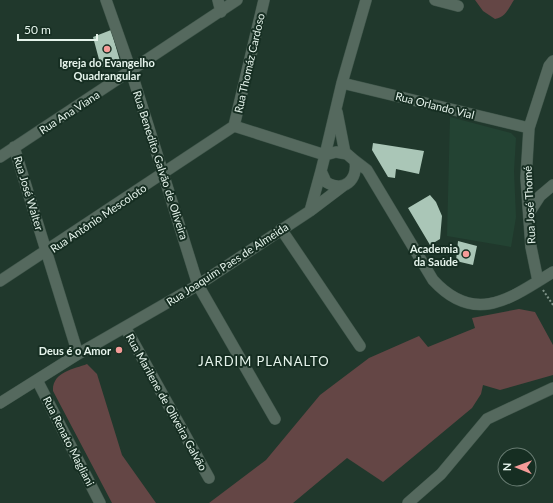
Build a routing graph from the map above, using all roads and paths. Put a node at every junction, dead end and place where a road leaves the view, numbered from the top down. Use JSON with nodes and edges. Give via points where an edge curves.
{"nodes":[{"id":1,"x":106,"y":0,"type":"edge"},
{"id":2,"x":218,"y":0,"type":"edge"},
{"id":3,"x":237,"y":0,"type":"edge"},
{"id":4,"x":264,"y":0,"type":"edge"},
{"id":5,"x":366,"y":0,"type":"edge"},
{"id":6,"x":435,"y":0,"type":"edge"},
{"id":7,"x":458,"y":6,"type":"dead end"},
{"id":8,"x":221,"y":12,"type":"junction"},
{"id":9,"x":553,"y":61,"type":"edge"},
{"id":10,"x":131,"y":71,"type":"junction"},
{"id":11,"x":342,"y":83,"type":"junction"},
{"id":12,"x":337,"y":111,"type":"junction"},
{"id":13,"x":234,"y":126,"type":"junction"},
{"id":14,"x":529,"y":128,"type":"junction"},
{"id":15,"x":14,"y":147,"type":"junction"},
{"id":16,"x":325,"y":155,"type":"junction"},
{"id":17,"x":350,"y":156,"type":"junction"},
{"id":18,"x":0,"y":157,"type":"edge"},
{"id":19,"x":321,"y":172,"type":"junction"},
{"id":20,"x":164,"y":174,"type":"junction"},
{"id":21,"x":355,"y":174,"type":"junction"},
{"id":22,"x":553,"y":185,"type":"edge"},
{"id":23,"x":343,"y":186,"type":"junction"},
{"id":24,"x":378,"y":189,"type":"junction"},
{"id":25,"x":310,"y":211,"type":"junction"},
{"id":26,"x":529,"y":213,"type":"junction"},
{"id":27,"x":281,"y":229,"type":"junction"},
{"id":28,"x":47,"y":252,"type":"junction"},
{"id":29,"x":553,"y":272,"type":"edge"},
{"id":30,"x":0,"y":281,"type":"edge"},
{"id":31,"x":538,"y":281,"type":"junction"},
{"id":32,"x":198,"y":285,"type":"junction"},
{"id":33,"x":553,"y":305,"type":"edge"},
{"id":34,"x":125,"y":327,"type":"junction"},
{"id":35,"x":360,"y":346,"type":"dead end"},
{"id":36,"x":78,"y":354,"type":"junction"},
{"id":37,"x":37,"y":380,"type":"junction"},
{"id":38,"x":553,"y":388,"type":"edge"},
{"id":39,"x":0,"y":403,"type":"edge"},
{"id":40,"x":275,"y":419,"type":"dead end"},
{"id":41,"x":209,"y":478,"type":"dead end"},
{"id":42,"x":100,"y":503,"type":"edge"},
{"id":43,"x":408,"y":503,"type":"edge"}],
"edges":[{"from":1,"to":10,"type":"street","name":"Rua Benedito Galvão de Oliveira"},
{"from":2,"to":8,"type":"street"},
{"from":3,"to":8,"type":"street","name":"Rua Ana Viana"},
{"from":4,"to":13,"type":"street","name":"Rua Thomáz Cardoso"},
{"from":5,"to":11,"type":"street"},
{"from":6,"to":7,"type":"street"},
{"from":8,"to":10,"type":"street","name":"Rua Ana Viana"},
{"from":9,"to":14,"type":"street","name":"Rua José Thomé","via":[[549,66]]},
{"from":10,"to":15,"type":"street","name":"Rua Ana Viana"},
{"from":10,"to":20,"type":"street","name":"Rua Benedito Galvão de Oliveira"},
{"from":11,"to":12,"type":"street"},
{"from":11,"to":14,"type":"street","name":"Rua Orlando Vial"},
{"from":12,"to":16,"type":"street"},
{"from":12,"to":17,"type":"street"},
{"from":13,"to":16,"type":"street"},
{"from":13,"to":20,"type":"street","name":"Rua Antônio Mescoloto"},
{"from":14,"to":26,"type":"street","name":"Rua José Thomé","via":[[526,178]]},
{"from":15,"to":18,"type":"street","name":"Rua Ana Viana"},
{"from":15,"to":28,"type":"street","name":"Rua José Walter"},
{"from":16,"to":17,"type":"street","via":[[336,152]]},
{"from":16,"to":19,"type":"street"},
{"from":17,"to":21,"type":"street"},
{"from":17,"to":24,"type":"street","via":[[367,170]]},
{"from":19,"to":23,"type":"street","via":[[326,182],[337,187]]},
{"from":19,"to":25,"type":"street"},
{"from":20,"to":28,"type":"street","name":"Rua Antônio Mescoloto"},
{"from":20,"to":32,"type":"street","name":"Rua Benedito Galvão de Oliveira"},
{"from":21,"to":23,"type":"street","via":[[353,179]]},
{"from":21,"to":24,"type":"street"},
{"from":22,"to":26,"type":"street","via":[[540,196]]},
{"from":23,"to":25,"type":"street","name":"Rua Joaquim Paes de Almeida"},
{"from":24,"to":31,"type":"street","via":[[433,280],[448,295],[471,304],[489,304],[506,300]]},
{"from":25,"to":27,"type":"street","name":"Rua Joaquim Paes de Almeida"},
{"from":26,"to":31,"type":"street","name":"Rua José Thomé","via":[[531,247]]},
{"from":27,"to":32,"type":"street","name":"Rua Joaquim Paes de Almeida"},
{"from":27,"to":35,"type":"street"},
{"from":28,"to":30,"type":"street","name":"Rua Antônio Mescoloto"},
{"from":28,"to":36,"type":"street","name":"Rua José Walter"},
{"from":29,"to":31,"type":"street"},
{"from":31,"to":33,"type":"path"},
{"from":32,"to":34,"type":"street","name":"Rua Joaquim Paes de Almeida"},
{"from":32,"to":40,"type":"street","name":"Rua Benedito Galvão de Oliveira"},
{"from":34,"to":36,"type":"street","name":"Rua Joaquim Paes de Almeida"},
{"from":34,"to":41,"type":"street","name":"Rua Marilene de Oliveira Galvão"},
{"from":36,"to":37,"type":"street","name":"Rua Joaquim Paes de Almeida"},
{"from":37,"to":39,"type":"street","name":"Rua Joaquim Paes de Almeida"},
{"from":37,"to":42,"type":"street","name":"Rua Renato Magliani"},
{"from":38,"to":43,"type":"street","via":[[488,419],[441,474]]}]}
